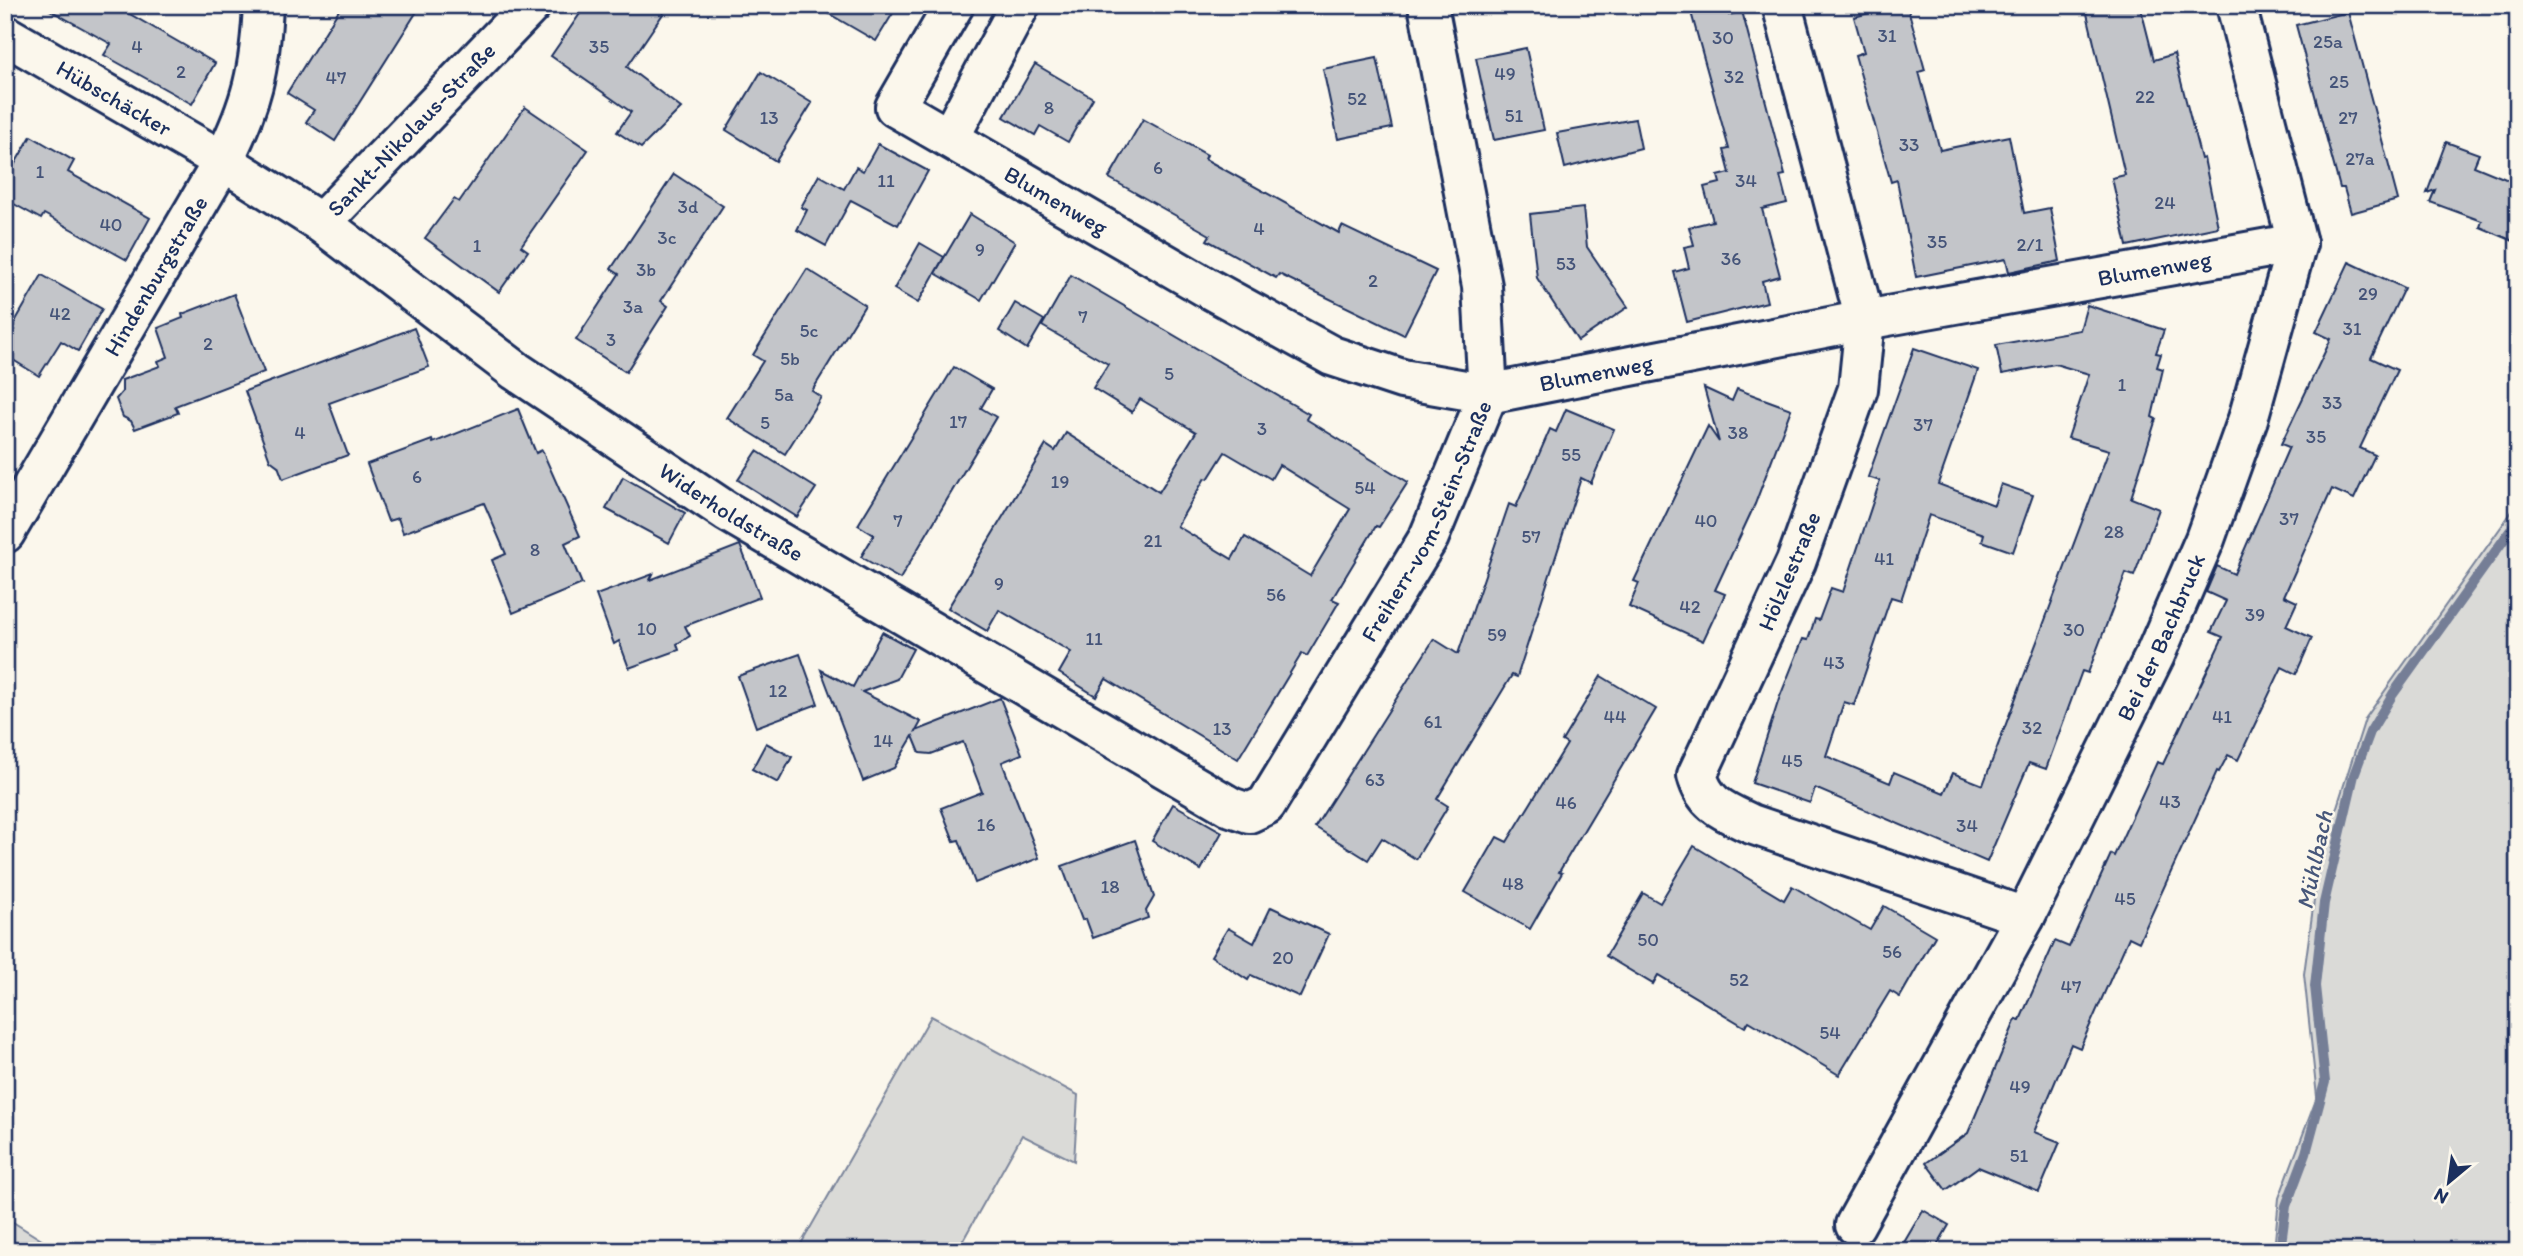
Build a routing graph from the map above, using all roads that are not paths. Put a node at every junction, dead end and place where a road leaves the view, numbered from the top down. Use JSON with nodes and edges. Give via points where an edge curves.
{"nodes":[{"id":1,"x":263,"y":5,"type":"edge"},
{"id":2,"x":531,"y":5,"type":"edge"},
{"id":3,"x":954,"y":5,"type":"edge"},
{"id":4,"x":1020,"y":5,"type":"edge"},
{"id":5,"x":1428,"y":5,"type":"edge"},
{"id":6,"x":1782,"y":5,"type":"edge"},
{"id":7,"x":2236,"y":5,"type":"edge"},
{"id":8,"x":5,"y":35,"type":"edge"},
{"id":9,"x":950,"y":137,"type":"junction"},
{"id":10,"x":223,"y":161,"type":"junction"},
{"id":11,"x":321,"y":223,"type":"junction"},
{"id":12,"x":2297,"y":243,"type":"junction"},
{"id":13,"x":1865,"y":320,"type":"junction"},
{"id":14,"x":1488,"y":394,"type":"junction"},
{"id":15,"x":5,"y":533,"type":"edge"},
{"id":16,"x":1266,"y":805,"type":"joint"},
{"id":17,"x":2025,"y":917,"type":"junction"},
{"id":18,"x":1855,"y":1225,"type":"dead end"}],
"edges":[{"from":1,"to":10,"type":"street","name":"Hindenburgstraße","via":[[256,82]]},
{"from":2,"to":11,"type":"street","name":"Sankt-Nikolaus-Straße"},
{"from":3,"to":9,"type":"street","name":"Blumenweg","via":[[895,107]]},
{"from":4,"to":9,"type":"street"},
{"from":5,"to":14,"type":"street","name":"Freiherr-vom-Stein-Straße","via":[[1482,286]]},
{"from":6,"to":13,"type":"street","name":"Hölzlestraße"},
{"from":7,"to":12,"type":"street","name":"Bei der Bachbruck"},
{"from":8,"to":10,"type":"street","name":"Hübschäcker"},
{"from":9,"to":14,"type":"street","name":"Blumenweg","via":[[1332,356],[1402,379]]},
{"from":10,"to":11,"type":"street","name":"Widerholdstraße"},
{"from":10,"to":15,"type":"street","name":"Hindenburgstraße"},
{"from":11,"to":16,"type":"street","name":"Widerholdstraße","via":[[516,371],[726,511],[1231,807],[1249,813]]},
{"from":12,"to":13,"type":"street","name":"Blumenweg"},
{"from":12,"to":17,"type":"street","name":"Bei der Bachbruck","via":[[2248,419],[2205,539],[2155,655]]},
{"from":13,"to":14,"type":"street","name":"Blumenweg"},
{"from":13,"to":17,"type":"street","name":"Hölzlestraße","via":[[1858,389],[1796,562],[1697,775],[1702,794],[1751,824]]},
{"from":14,"to":16,"type":"street","name":"Freiherr-vom-Stein-Straße","via":[[1429,537]]},
{"from":17,"to":18,"type":"street","name":"Bei der Bachbruck"}]}
